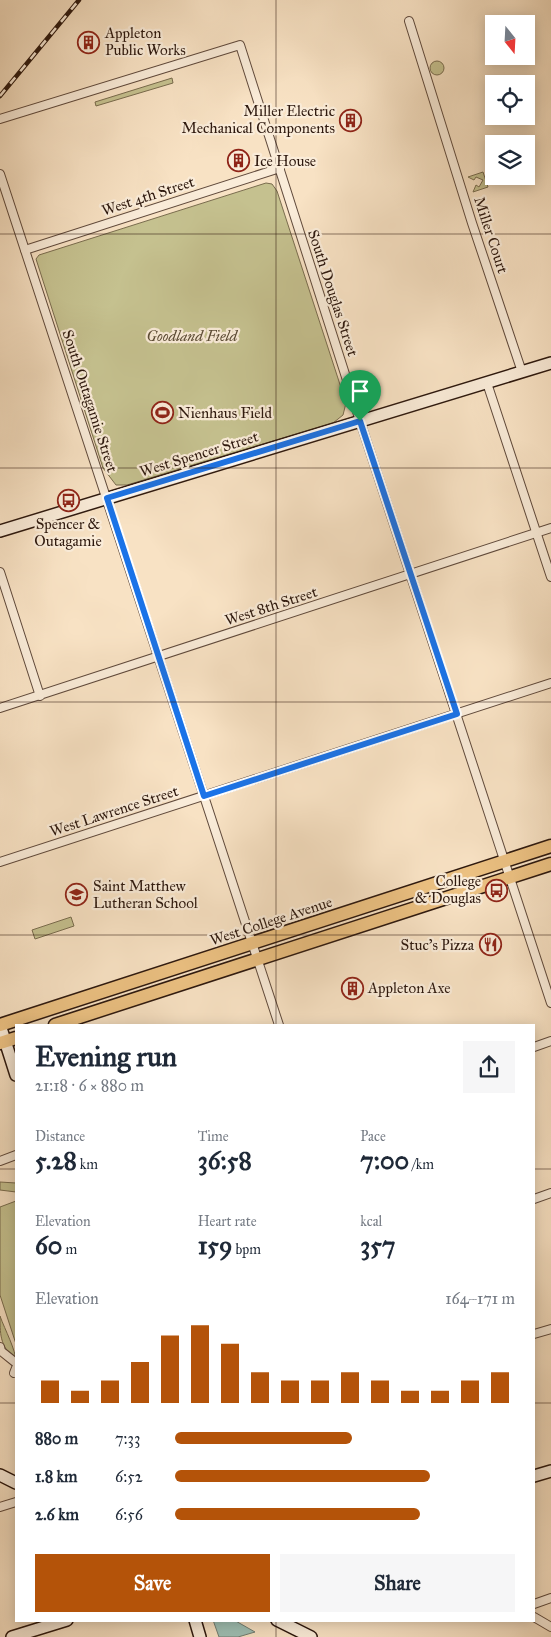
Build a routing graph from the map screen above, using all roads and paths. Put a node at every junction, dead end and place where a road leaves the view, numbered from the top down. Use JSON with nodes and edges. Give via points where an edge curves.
{"nodes":[{"id":1,"x":409,"y":21,"type":"dead end"},
{"id":2,"x":0,"y":119,"type":"edge"},
{"id":3,"x":280,"y":168,"type":"junction"},
{"id":4,"x":0,"y":174,"type":"edge"},
{"id":5,"x":25,"y":250,"type":"junction"},
{"id":6,"x":551,"y":363,"type":"edge"},
{"id":7,"x":522,"y":372,"type":"junction"},
{"id":8,"x":487,"y":383,"type":"junction"},
{"id":9,"x":360,"y":421,"type":"junction"},
{"id":10,"x":107,"y":498,"type":"junction"},
{"id":11,"x":551,"y":528,"type":"edge"},
{"id":12,"x":0,"y":531,"type":"edge"},
{"id":13,"x":536,"y":533,"type":"junction"},
{"id":14,"x":0,"y":572,"type":"edge"},
{"id":15,"x":412,"y":574,"type":"junction"},
{"id":16,"x":551,"y":577,"type":"edge"},
{"id":17,"x":159,"y":657,"type":"junction"},
{"id":18,"x":551,"y":683,"type":"edge"},
{"id":19,"x":40,"y":696,"type":"junction"},
{"id":20,"x":0,"y":708,"type":"edge"},
{"id":21,"x":457,"y":714,"type":"junction"},
{"id":22,"x":204,"y":796,"type":"junction"},
{"id":23,"x":551,"y":846,"type":"edge"},
{"id":24,"x":505,"y":861,"type":"junction"},
{"id":25,"x":0,"y":862,"type":"edge"},
{"id":26,"x":551,"y":864,"type":"edge"},
{"id":27,"x":510,"y":877,"type":"junction"},
{"id":28,"x":255,"y":951,"type":"junction"},
{"id":29,"x":551,"y":1003,"type":"edge"},
{"id":30,"x":32,"y":1024,"type":"edge"},
{"id":31,"x":58,"y":1024,"type":"edge"},
{"id":32,"x":279,"y":1024,"type":"edge"},
{"id":33,"x":4,"y":1033,"type":"edge"},
{"id":34,"x":551,"y":1042,"type":"edge"},
{"id":35,"x":535,"y":1047,"type":"edge"},
{"id":36,"x":15,"y":1072,"type":"edge"},
{"id":37,"x":15,"y":1156,"type":"edge"},
{"id":38,"x":0,"y":1161,"type":"edge"},
{"id":39,"x":551,"y":1193,"type":"edge"},
{"id":40,"x":535,"y":1199,"type":"edge"},
{"id":41,"x":551,"y":1329,"type":"edge"},
{"id":42,"x":535,"y":1334,"type":"edge"},
{"id":43,"x":0,"y":1347,"type":"edge"},
{"id":44,"x":15,"y":1363,"type":"edge"},
{"id":45,"x":551,"y":1471,"type":"edge"},
{"id":46,"x":0,"y":1475,"type":"edge"},
{"id":47,"x":535,"y":1476,"type":"edge"},
{"id":48,"x":15,"y":1482,"type":"edge"},
{"id":49,"x":15,"y":1502,"type":"edge"},
{"id":50,"x":0,"y":1507,"type":"edge"},
{"id":51,"x":551,"y":1598,"type":"edge"},
{"id":52,"x":535,"y":1604,"type":"edge"},
{"id":53,"x":535,"y":1618,"type":"edge"},
{"id":54,"x":61,"y":1622,"type":"edge"},
{"id":55,"x":196,"y":1622,"type":"edge"},
{"id":56,"x":281,"y":1622,"type":"edge"},
{"id":57,"x":551,"y":1627,"type":"edge"},
{"id":58,"x":12,"y":1637,"type":"edge"},
{"id":59,"x":200,"y":1637,"type":"edge"},
{"id":60,"x":311,"y":1637,"type":"edge"}],
"edges":[{"from":1,"to":7,"type":"street","name":"Miller Court"},
{"from":2,"to":3,"type":"street","name":"South Douglas Street","via":[[240,45]]},
{"from":3,"to":5,"type":"street","name":"West 4th Street"},
{"from":3,"to":9,"type":"street","name":"South Douglas Street"},
{"from":4,"to":5,"type":"street","name":"South Outagamie Street"},
{"from":5,"to":10,"type":"street","name":"South Outagamie Street"},
{"from":6,"to":7,"type":"street","name":"West Spencer Street"},
{"from":7,"to":8,"type":"street","name":"West Spencer Street"},
{"from":8,"to":9,"type":"street","name":"West Spencer Street"},
{"from":8,"to":13,"type":"street"},
{"from":9,"to":10,"type":"street","name":"West Spencer Street"},
{"from":9,"to":15,"type":"street","name":"South Douglas Street"},
{"from":10,"to":12,"type":"street","name":"West Spencer Street"},
{"from":10,"to":17,"type":"street","name":"South Outagamie Street"},
{"from":11,"to":13,"type":"street","name":"West 8th Street"},
{"from":13,"to":15,"type":"street","name":"West 8th Street"},
{"from":13,"to":16,"type":"street"},
{"from":14,"to":19,"type":"street"},
{"from":15,"to":17,"type":"street","name":"West 8th Street"},
{"from":15,"to":21,"type":"street","name":"South Douglas Street"},
{"from":17,"to":19,"type":"street","name":"West 8th Street"},
{"from":17,"to":22,"type":"street","name":"South Outagamie Street"},
{"from":18,"to":21,"type":"street","name":"West Lawrence Street"},
{"from":19,"to":20,"type":"street","name":"West 8th Street"},
{"from":21,"to":22,"type":"street","name":"West Lawrence Street"},
{"from":21,"to":24,"type":"street","name":"South Douglas Street"},
{"from":22,"to":25,"type":"street","name":"West Lawrence Street"},
{"from":22,"to":28,"type":"street","name":"South Outagamie Street"},
{"from":23,"to":24,"type":"main road","name":"West College Avenue"},
{"from":24,"to":27,"type":"street","name":"South Douglas Street"},
{"from":24,"to":28,"type":"main road","name":"West College Avenue"},
{"from":26,"to":27,"type":"main road","name":"West College Avenue"},
{"from":27,"to":28,"type":"main road","name":"West College Avenue"},
{"from":27,"to":29,"type":"street","name":"South Douglas Street"},
{"from":28,"to":30,"type":"main road","name":"West College Avenue"},
{"from":28,"to":31,"type":"main road","name":"West College Avenue"},
{"from":28,"to":32,"type":"street","name":"South Outagamie Street"},
{"from":33,"to":36,"type":"street"},
{"from":34,"to":35,"type":"street"},
{"from":37,"to":38,"type":"street"},
{"from":39,"to":40,"type":"street"},
{"from":41,"to":42,"type":"street"},
{"from":43,"to":44,"type":"street"},
{"from":45,"to":47,"type":"street"},
{"from":46,"to":48,"type":"street"},
{"from":49,"to":50,"type":"street"},
{"from":51,"to":52,"type":"street"},
{"from":53,"to":57,"type":"street"},
{"from":54,"to":58,"type":"street"},
{"from":55,"to":59,"type":"street"},
{"from":56,"to":60,"type":"street"}]}
